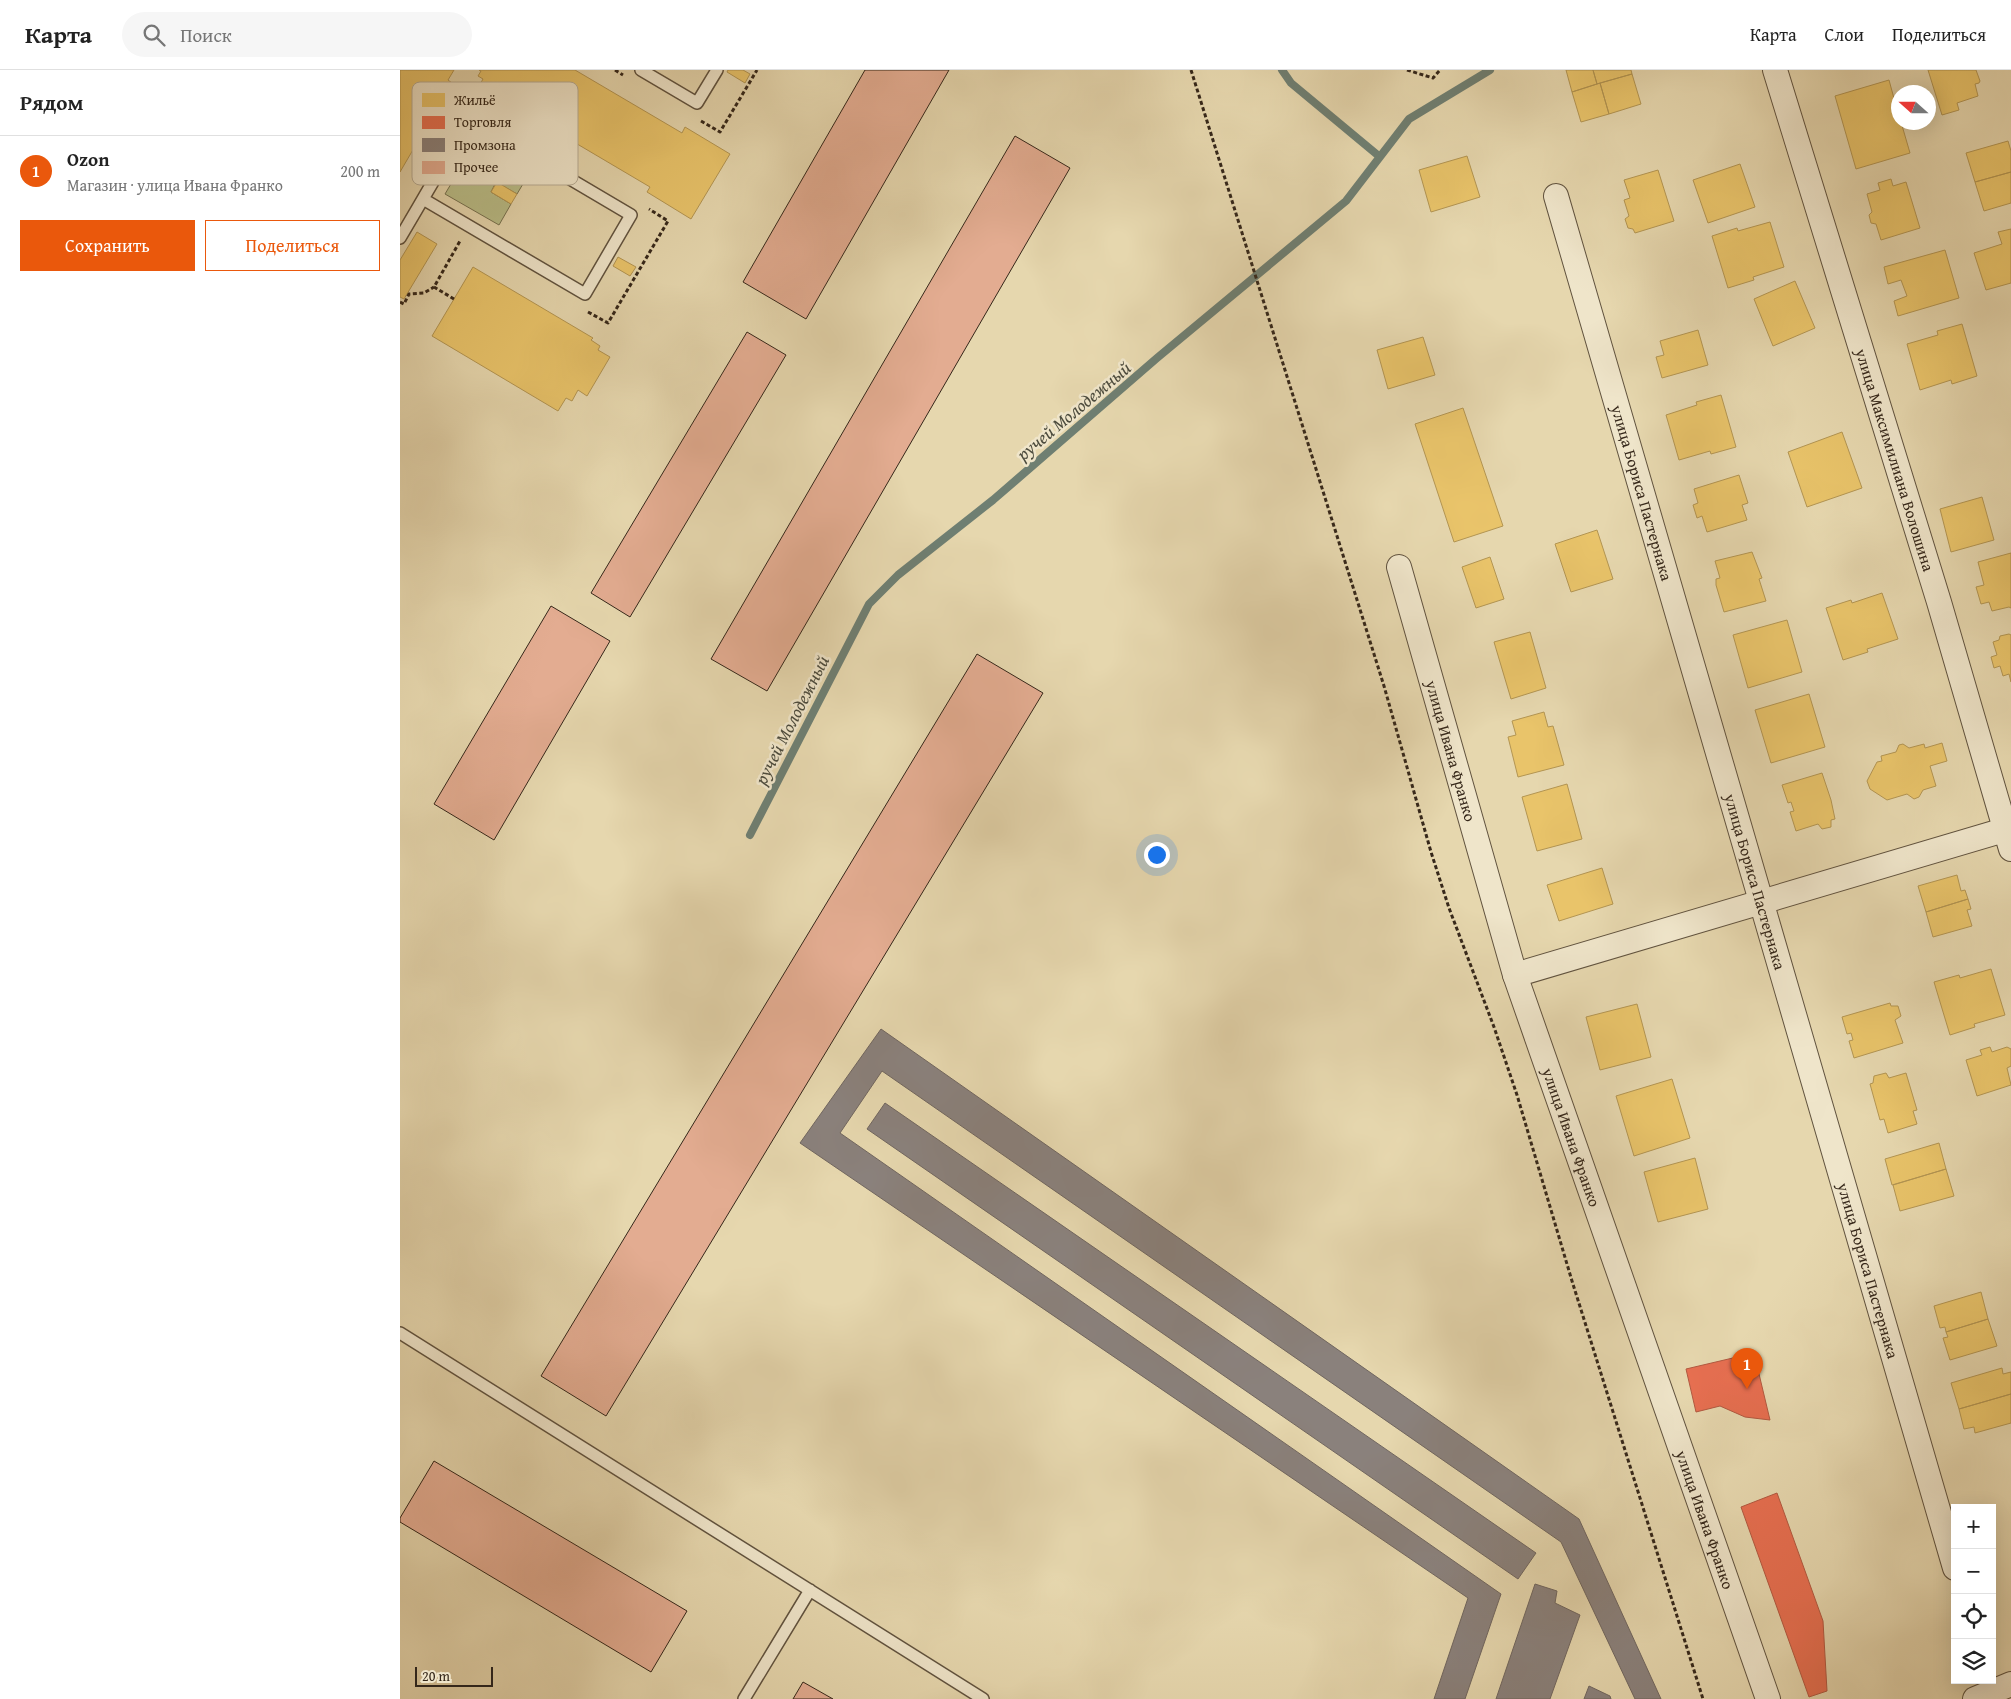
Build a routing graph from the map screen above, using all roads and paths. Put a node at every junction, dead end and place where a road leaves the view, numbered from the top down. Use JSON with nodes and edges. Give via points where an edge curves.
{"nodes":[{"id":1,"x":641,"y":70,"type":"edge"},
{"id":2,"x":717,"y":70,"type":"edge"},
{"id":3,"x":1191,"y":70,"type":"edge"},
{"id":4,"x":1407,"y":70,"type":"edge"},
{"id":5,"x":1440,"y":70,"type":"edge"},
{"id":6,"x":1775,"y":70,"type":"edge"},
{"id":7,"x":578,"y":184,"type":"edge"},
{"id":8,"x":431,"y":185,"type":"edge"},
{"id":9,"x":1556,"y":196,"type":"dead end"},
{"id":10,"x":423,"y":199,"type":"junction"},
{"id":11,"x":646,"y":207,"type":"dead end"},
{"id":12,"x":470,"y":226,"type":"junction"},
{"id":13,"x":400,"y":238,"type":"edge"},
{"id":14,"x":434,"y":287,"type":"junction"},
{"id":15,"x":454,"y":299,"type":"dead end"},
{"id":16,"x":400,"y":302,"type":"edge"},
{"id":17,"x":585,"y":310,"type":"dead end"},
{"id":18,"x":1400,"y":567,"type":"dead end"},
{"id":19,"x":2009,"y":836,"type":"edge"},
{"id":20,"x":1761,"y":902,"type":"junction"},
{"id":21,"x":1515,"y":975,"type":"junction"},
{"id":22,"x":400,"y":1333,"type":"edge"},
{"id":23,"x":1951,"y":1554,"type":"edge"},
{"id":24,"x":810,"y":1590,"type":"junction"},
{"id":25,"x":744,"y":1699,"type":"edge"},
{"id":26,"x":983,"y":1699,"type":"edge"},
{"id":27,"x":1703,"y":1699,"type":"edge"},
{"id":28,"x":1768,"y":1699,"type":"edge"}],
"edges":[{"from":1,"to":2,"type":"lane","via":[[697,103]]},
{"from":3,"to":27,"type":"path","via":[[1384,686],[1431,852],[1514,1087]]},
{"from":4,"to":5,"type":"path","via":[[1433,78]]},
{"from":6,"to":19,"type":"street","name":"улица Максимилиана Волошина"},
{"from":7,"to":12,"type":"lane","via":[[631,215],[585,294]]},
{"from":8,"to":10,"type":"lane"},
{"from":9,"to":20,"type":"street","name":"улица Бориса Пастернака"},
{"from":10,"to":12,"type":"lane"},
{"from":10,"to":13,"type":"lane"},
{"from":11,"to":17,"type":"path","via":[[668,220],[608,323]]},
{"from":12,"to":14,"type":"path"},
{"from":14,"to":15,"type":"path"},
{"from":14,"to":16,"type":"path","via":[[424,293],[409,294],[404,304]]},
{"from":18,"to":21,"type":"street","name":"улица Ивана Франко"},
{"from":19,"to":20,"type":"street"},
{"from":20,"to":21,"type":"street"},
{"from":20,"to":23,"type":"street","name":"улица Бориса Пастернака"},
{"from":21,"to":28,"type":"street","name":"улица Ивана Франко"},
{"from":22,"to":24,"type":"lane"},
{"from":24,"to":25,"type":"lane"},
{"from":24,"to":26,"type":"lane"}]}
